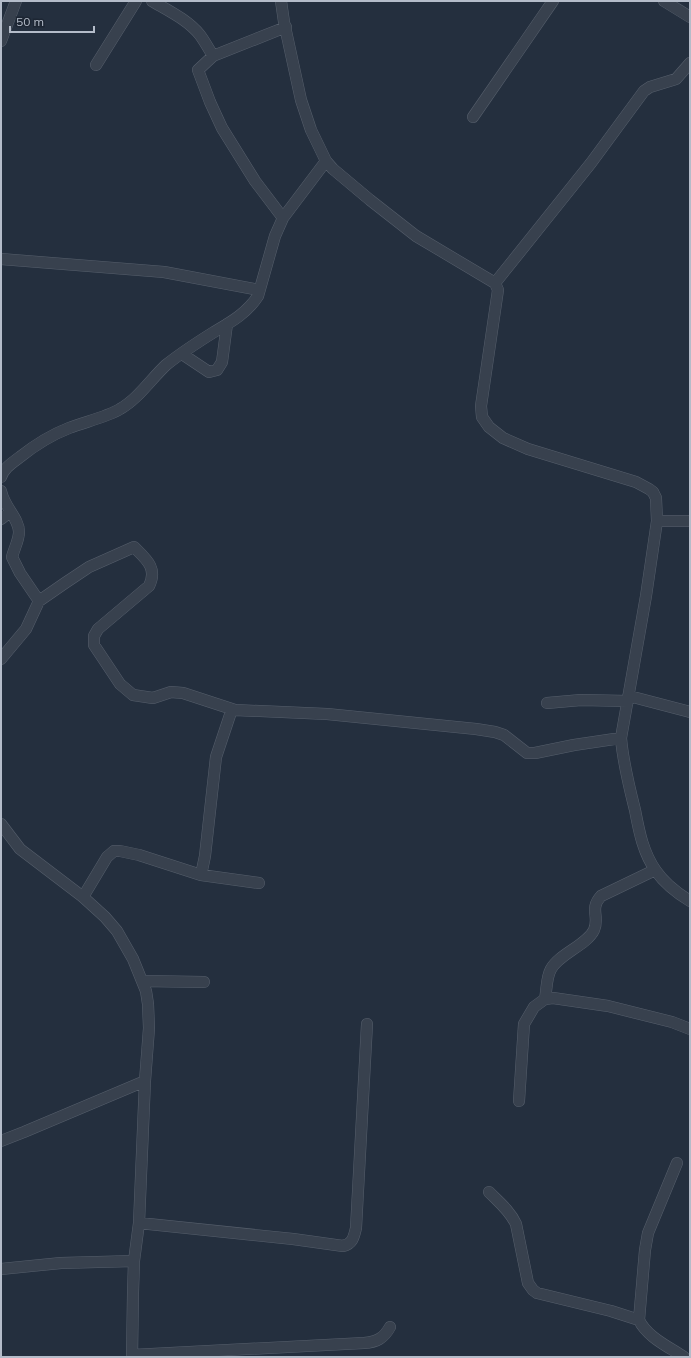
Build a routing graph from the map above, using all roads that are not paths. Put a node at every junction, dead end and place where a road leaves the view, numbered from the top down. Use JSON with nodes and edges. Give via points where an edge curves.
{"nodes":[{"id":1,"x":16,"y":1,"type":"edge"},
{"id":2,"x":136,"y":1,"type":"edge"},
{"id":3,"x":152,"y":1,"type":"edge"},
{"id":4,"x":281,"y":1,"type":"edge"},
{"id":5,"x":553,"y":1,"type":"edge"},
{"id":6,"x":664,"y":1,"type":"edge"},
{"id":7,"x":690,"y":17,"type":"edge"},
{"id":8,"x":286,"y":27,"type":"junction"},
{"id":9,"x":1,"y":41,"type":"edge"},
{"id":10,"x":213,"y":56,"type":"junction"},
{"id":11,"x":690,"y":63,"type":"edge"},
{"id":12,"x":96,"y":65,"type":"dead end"},
{"id":13,"x":473,"y":117,"type":"dead end"},
{"id":14,"x":326,"y":161,"type":"junction"},
{"id":15,"x":283,"y":218,"type":"junction"},
{"id":16,"x":1,"y":259,"type":"edge"},
{"id":17,"x":495,"y":283,"type":"junction"},
{"id":18,"x":259,"y":290,"type":"junction"},
{"id":19,"x":227,"y":324,"type":"junction"},
{"id":20,"x":182,"y":354,"type":"junction"},
{"id":21,"x":1,"y":477,"type":"edge"},
{"id":22,"x":1,"y":491,"type":"edge"},
{"id":23,"x":10,"y":512,"type":"junction"},
{"id":24,"x":1,"y":519,"type":"edge"},
{"id":25,"x":657,"y":521,"type":"junction"},
{"id":26,"x":690,"y":521,"type":"edge"},
{"id":27,"x":39,"y":602,"type":"junction"},
{"id":28,"x":1,"y":659,"type":"edge"},
{"id":29,"x":628,"y":698,"type":"junction"},
{"id":30,"x":547,"y":703,"type":"dead end"},
{"id":31,"x":232,"y":709,"type":"junction"},
{"id":32,"x":690,"y":712,"type":"edge"},
{"id":33,"x":621,"y":738,"type":"junction"},
{"id":34,"x":1,"y":824,"type":"edge"},
{"id":35,"x":655,"y":870,"type":"junction"},
{"id":36,"x":201,"y":875,"type":"junction"},
{"id":37,"x":259,"y":883,"type":"dead end"},
{"id":38,"x":83,"y":897,"type":"junction"},
{"id":39,"x":690,"y":901,"type":"edge"},
{"id":40,"x":142,"y":980,"type":"junction"},
{"id":41,"x":204,"y":982,"type":"dead end"},
{"id":42,"x":545,"y":999,"type":"junction"},
{"id":43,"x":367,"y":1024,"type":"dead end"},
{"id":44,"x":690,"y":1030,"type":"edge"},
{"id":45,"x":145,"y":1081,"type":"junction"},
{"id":46,"x":519,"y":1101,"type":"dead end"},
{"id":47,"x":1,"y":1141,"type":"edge"},
{"id":48,"x":677,"y":1163,"type":"dead end"},
{"id":49,"x":489,"y":1192,"type":"dead end"},
{"id":50,"x":138,"y":1223,"type":"junction"},
{"id":51,"x":134,"y":1260,"type":"junction"},
{"id":52,"x":1,"y":1269,"type":"edge"},
{"id":53,"x":639,"y":1320,"type":"junction"},
{"id":54,"x":390,"y":1327,"type":"dead end"},
{"id":55,"x":132,"y":1356,"type":"edge"},
{"id":56,"x":684,"y":1357,"type":"edge"}],
"edges":[{"from":1,"to":9,"type":"street"},
{"from":2,"to":12,"type":"street"},
{"from":3,"to":10,"type":"street","via":[[178,16],[195,30]]},
{"from":4,"to":8,"type":"street"},
{"from":5,"to":13,"type":"street"},
{"from":6,"to":7,"type":"street"},
{"from":8,"to":10,"type":"street"},
{"from":8,"to":14,"type":"street","via":[[302,100],[311,130]]},
{"from":10,"to":15,"type":"street","via":[[198,70],[210,102],[222,128],[255,181]]},
{"from":11,"to":17,"type":"street","via":[[676,79],[644,91],[591,163]]},
{"from":14,"to":15,"type":"street"},
{"from":14,"to":17,"type":"street","via":[[416,236]]},
{"from":15,"to":18,"type":"street"},
{"from":16,"to":18,"type":"street","via":[[164,272]]},
{"from":17,"to":25,"type":"street","via":[[498,290],[481,406],[482,416],[489,427],[503,438],[528,449],[636,482],[649,489],[656,498]]},
{"from":18,"to":19,"type":"street","via":[[252,304]]},
{"from":19,"to":20,"type":"street"},
{"from":19,"to":20,"type":"street","via":[[222,362],[217,370],[209,372]]},
{"from":20,"to":21,"type":"street","via":[[166,365],[120,409],[51,436],[8,466]]},
{"from":22,"to":23,"type":"street"},
{"from":23,"to":24,"type":"street"},
{"from":23,"to":27,"type":"street","via":[[18,521],[19,533],[12,557]]},
{"from":25,"to":26,"type":"street"},
{"from":25,"to":29,"type":"street"},
{"from":27,"to":28,"type":"street","via":[[26,629]]},
{"from":27,"to":31,"type":"street","via":[[89,568],[134,547],[153,570],[152,579],[149,586],[98,629],[94,636],[94,645],[120,684],[133,695],[153,698],[171,692],[183,693]]},
{"from":29,"to":30,"type":"street"},
{"from":29,"to":32,"type":"street"},
{"from":29,"to":33,"type":"street"},
{"from":31,"to":33,"type":"street","via":[[327,714],[476,729],[504,735],[527,753]]},
{"from":31,"to":36,"type":"street","via":[[216,757]]},
{"from":33,"to":35,"type":"street","via":[[641,839]]},
{"from":34,"to":38,"type":"street","via":[[20,849]]},
{"from":35,"to":39,"type":"street","via":[[676,892]]},
{"from":35,"to":42,"type":"street","via":[[601,896],[596,902],[594,931],[551,968]]},
{"from":36,"to":37,"type":"street"},
{"from":36,"to":38,"type":"street","via":[[138,855],[114,852],[106,857]]},
{"from":38,"to":40,"type":"street","via":[[117,931]]},
{"from":40,"to":41,"type":"street"},
{"from":40,"to":45,"type":"street","via":[[148,1004],[149,1028]]},
{"from":42,"to":44,"type":"street","via":[[608,1006],[676,1023]]},
{"from":42,"to":46,"type":"street","via":[[534,1008],[524,1024]]},
{"from":43,"to":50,"type":"street","via":[[356,1228],[349,1245]]},
{"from":45,"to":47,"type":"street"},
{"from":45,"to":50,"type":"street"},
{"from":48,"to":53,"type":"street","via":[[648,1232],[644,1250]]},
{"from":49,"to":53,"type":"street","via":[[505,1207],[516,1224],[528,1283],[533,1290]]},
{"from":50,"to":51,"type":"street"},
{"from":51,"to":52,"type":"street","via":[[60,1263]]},
{"from":51,"to":55,"type":"street"},
{"from":53,"to":56,"type":"street","via":[[652,1336]]},
{"from":54,"to":55,"type":"street","via":[[377,1341],[364,1343]]}]}
